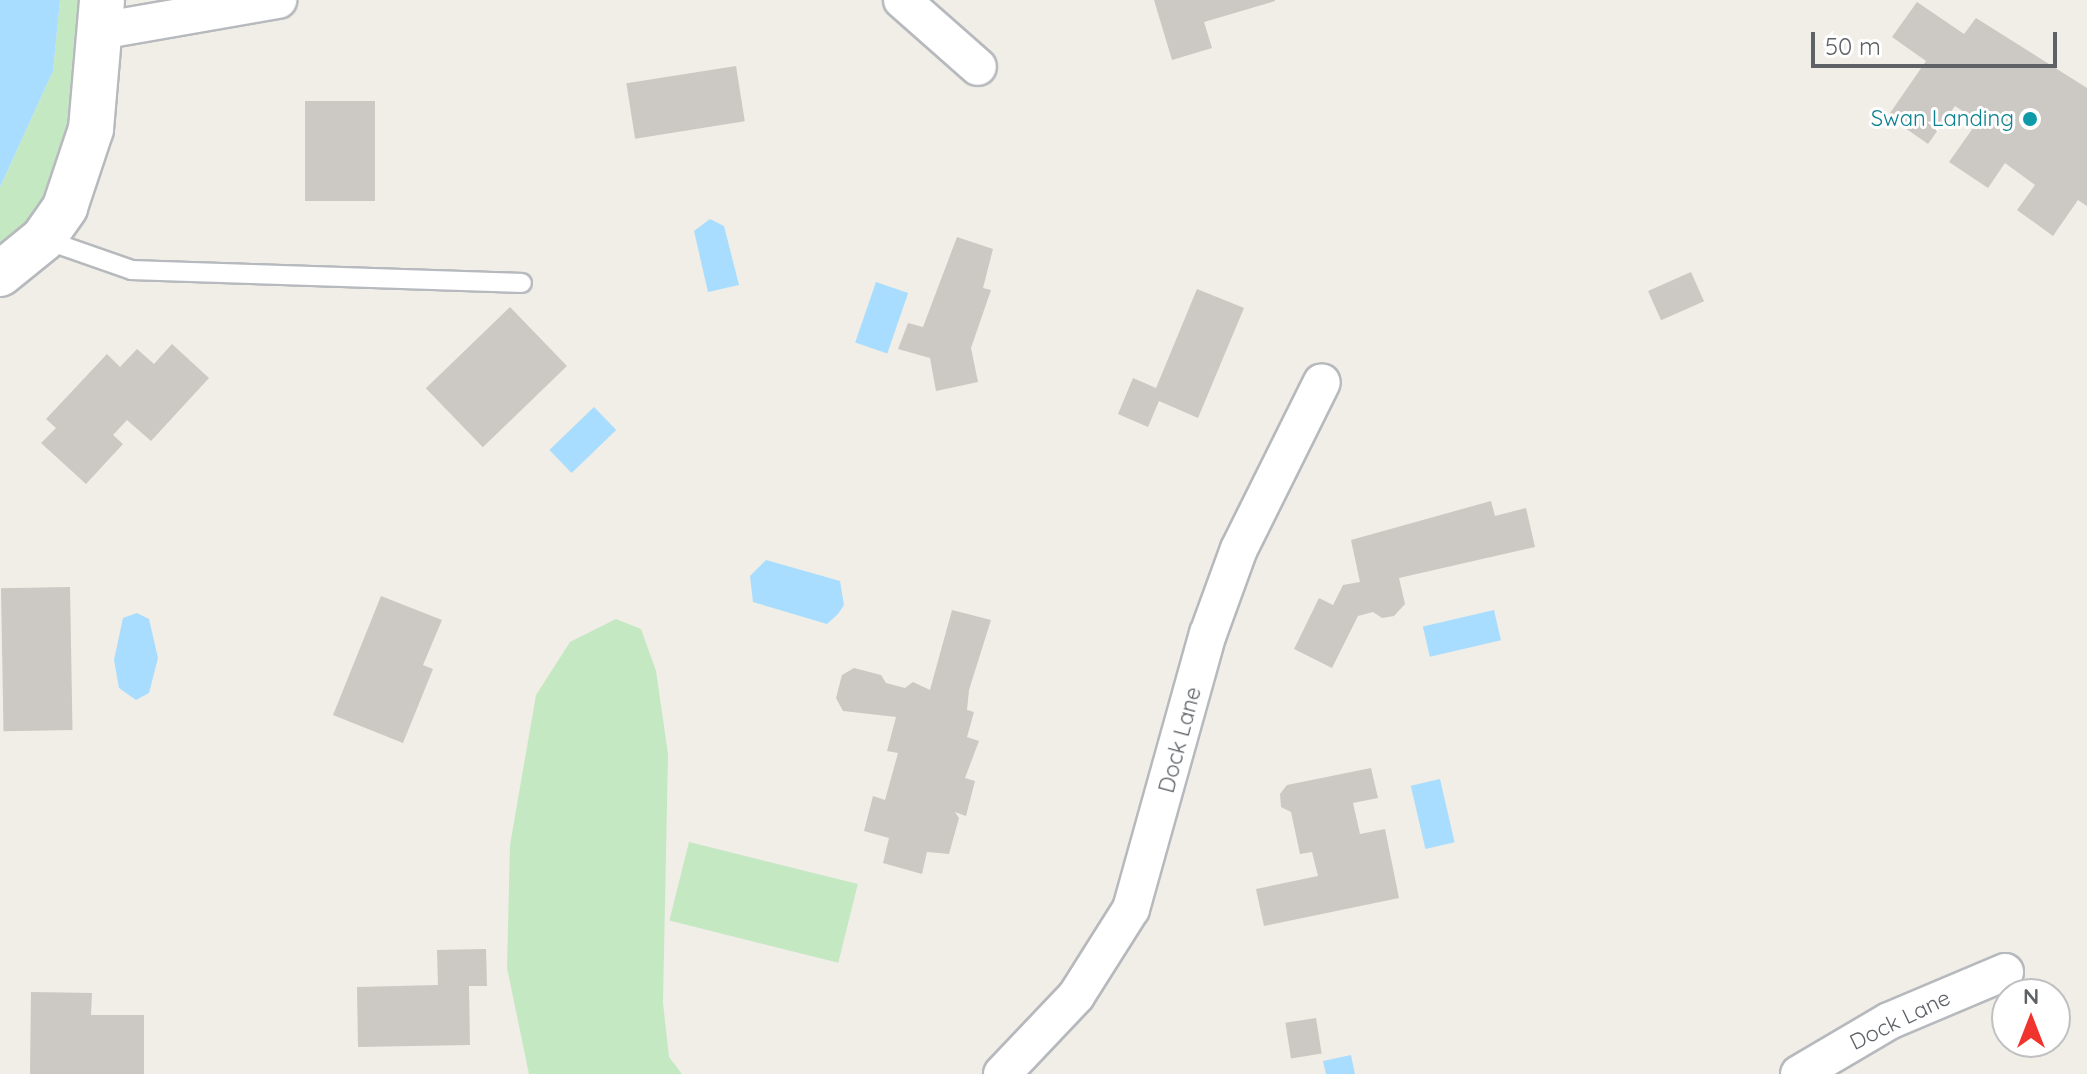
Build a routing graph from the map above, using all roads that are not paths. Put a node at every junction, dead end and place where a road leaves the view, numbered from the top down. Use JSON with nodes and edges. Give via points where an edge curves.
{"nodes":[{"id":1,"x":278,"y":0,"type":"edge"},
{"id":2,"x":902,"y":0,"type":"edge"},
{"id":3,"x":101,"y":15,"type":"edge"},
{"id":4,"x":978,"y":67,"type":"dead end"},
{"id":5,"x":43,"y":239,"type":"junction"},
{"id":6,"x":0,"y":274,"type":"edge"},
{"id":7,"x":522,"y":283,"type":"dead end"},
{"id":8,"x":1322,"y":382,"type":"dead end"},
{"id":9,"x":2005,"y":972,"type":"dead end"},
{"id":10,"x":1002,"y":1074,"type":"edge"},
{"id":11,"x":1799,"y":1074,"type":"edge"}],
"edges":[{"from":1,"to":3,"type":"street"},
{"from":2,"to":4,"type":"street"},
{"from":3,"to":5,"type":"main road","via":[[91,129],[65,207]]},
{"from":5,"to":6,"type":"main road"},
{"from":5,"to":7,"type":"lane","via":[[132,270]]},
{"from":8,"to":10,"type":"street","name":"Dock Lane","via":[[1239,549],[1208,634],[1131,909],[1076,996]]},
{"from":9,"to":11,"type":"street","name":"Dock Lane","via":[[1889,1021]]}]}
